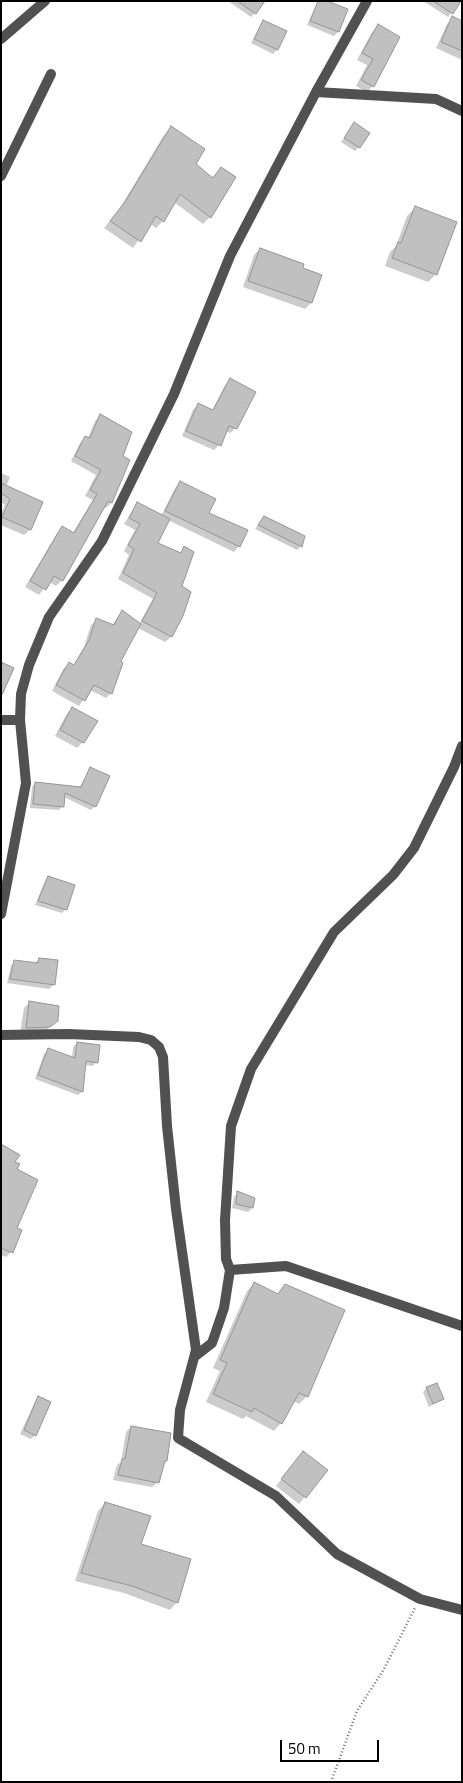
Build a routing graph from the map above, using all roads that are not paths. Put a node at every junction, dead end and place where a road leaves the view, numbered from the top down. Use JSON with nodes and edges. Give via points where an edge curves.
{"nodes":[{"id":1,"x":45,"y":1,"type":"edge"},
{"id":2,"x":368,"y":1,"type":"edge"},
{"id":3,"x":1,"y":40,"type":"edge"},
{"id":4,"x":51,"y":74,"type":"dead end"},
{"id":5,"x":316,"y":92,"type":"junction"},
{"id":6,"x":462,"y":111,"type":"edge"},
{"id":7,"x":1,"y":176,"type":"edge"},
{"id":8,"x":1,"y":720,"type":"edge"},
{"id":9,"x":20,"y":720,"type":"junction"},
{"id":10,"x":462,"y":746,"type":"edge"},
{"id":11,"x":1,"y":914,"type":"edge"},
{"id":12,"x":1,"y":1035,"type":"edge"},
{"id":13,"x":230,"y":1270,"type":"junction"},
{"id":14,"x":462,"y":1326,"type":"edge"},
{"id":15,"x":194,"y":1358,"type":"junction"},
{"id":16,"x":462,"y":1610,"type":"edge"}],
"edges":[{"from":1,"to":3,"type":"street"},
{"from":2,"to":5,"type":"street"},
{"from":4,"to":7,"type":"street"},
{"from":5,"to":6,"type":"street","via":[[436,98]]},
{"from":5,"to":9,"type":"street","via":[[230,256],[174,394],[102,542],[49,616],[29,665],[21,694]]},
{"from":8,"to":9,"type":"street"},
{"from":9,"to":11,"type":"street","via":[[26,783]]},
{"from":10,"to":13,"type":"street","via":[[414,848],[393,875],[334,932],[251,1069],[231,1126],[225,1220],[226,1259]]},
{"from":12,"to":15,"type":"street","via":[[138,1037],[158,1046],[163,1057],[167,1126],[196,1350]]},
{"from":13,"to":14,"type":"street","via":[[286,1266]]},
{"from":13,"to":15,"type":"street","via":[[224,1308],[212,1343]]},
{"from":15,"to":16,"type":"street","via":[[180,1410],[178,1438],[276,1496],[337,1554],[420,1599]]}]}
